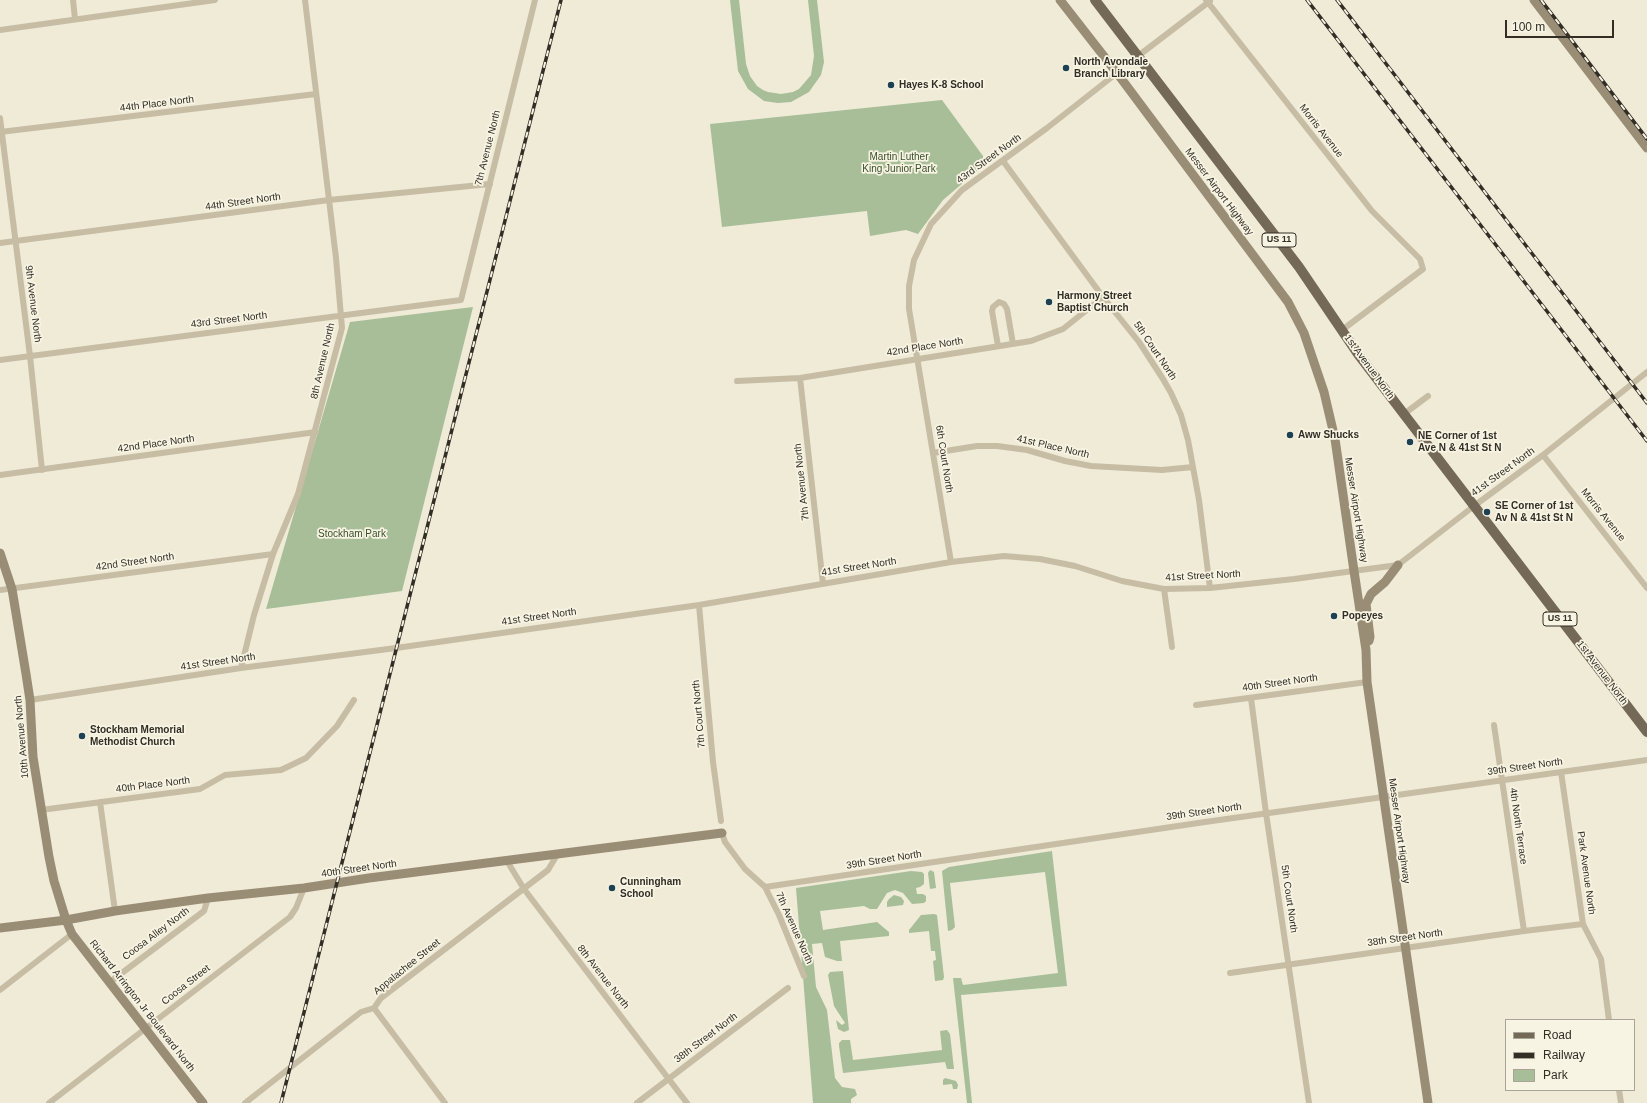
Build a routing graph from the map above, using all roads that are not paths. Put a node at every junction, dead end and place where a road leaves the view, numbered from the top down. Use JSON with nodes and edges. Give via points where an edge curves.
{"nodes":[{"id":1,"x":72,"y":0,"type":"edge"},
{"id":2,"x":163,"y":0,"type":"edge"},
{"id":3,"x":215,"y":0,"type":"edge"},
{"id":4,"x":305,"y":0,"type":"edge"},
{"id":5,"x":535,"y":0,"type":"edge"},
{"id":6,"x":1060,"y":0,"type":"edge"},
{"id":7,"x":1095,"y":0,"type":"edge"},
{"id":8,"x":1534,"y":0,"type":"edge"},
{"id":9,"x":1208,"y":1,"type":"edge"},
{"id":10,"x":164,"y":7,"type":"junction"},
{"id":11,"x":75,"y":19,"type":"junction"},
{"id":12,"x":0,"y":30,"type":"edge"},
{"id":13,"x":1138,"y":56,"type":"junction"},
{"id":14,"x":1117,"y":73,"type":"junction"},
{"id":15,"x":316,"y":94,"type":"junction"},
{"id":16,"x":0,"y":118,"type":"edge"},
{"id":17,"x":1,"y":132,"type":"edge"},
{"id":18,"x":1647,"y":148,"type":"edge"},
{"id":19,"x":1002,"y":162,"type":"junction"},
{"id":20,"x":490,"y":184,"type":"junction"},
{"id":21,"x":329,"y":200,"type":"junction"},
{"id":22,"x":16,"y":242,"type":"junction"},
{"id":23,"x":0,"y":243,"type":"edge"},
{"id":24,"x":1103,"y":297,"type":"junction"},
{"id":25,"x":461,"y":300,"type":"joint"},
{"id":26,"x":342,"y":316,"type":"junction"},
{"id":27,"x":1342,"y":330,"type":"junction"},
{"id":28,"x":1013,"y":344,"type":"junction"},
{"id":29,"x":998,"y":346,"type":"junction"},
{"id":30,"x":30,"y":356,"type":"junction"},
{"id":31,"x":916,"y":358,"type":"junction"},
{"id":32,"x":0,"y":360,"type":"edge"},
{"id":33,"x":1647,"y":372,"type":"edge"},
{"id":34,"x":800,"y":378,"type":"junction"},
{"id":35,"x":737,"y":381,"type":"dead end"},
{"id":36,"x":1428,"y":396,"type":"dead end"},
{"id":37,"x":1404,"y":414,"type":"junction"},
{"id":38,"x":316,"y":432,"type":"junction"},
{"id":39,"x":933,"y":453,"type":"junction"},
{"id":40,"x":1543,"y":455,"type":"junction"},
{"id":41,"x":1193,"y":467,"type":"junction"},
{"id":42,"x":42,"y":470,"type":"junction"},
{"id":43,"x":0,"y":475,"type":"edge"},
{"id":44,"x":1474,"y":506,"type":"junction"},
{"id":45,"x":0,"y":553,"type":"edge"},
{"id":46,"x":273,"y":554,"type":"junction"},
{"id":47,"x":951,"y":562,"type":"junction"},
{"id":48,"x":1398,"y":565,"type":"junction"},
{"id":49,"x":1354,"y":571,"type":"junction"},
{"id":50,"x":823,"y":584,"type":"junction"},
{"id":51,"x":1210,"y":588,"type":"junction"},
{"id":52,"x":1647,"y":588,"type":"edge"},
{"id":53,"x":12,"y":589,"type":"junction"},
{"id":54,"x":1164,"y":589,"type":"junction"},
{"id":55,"x":0,"y":590,"type":"edge"},
{"id":56,"x":699,"y":604,"type":"junction"},
{"id":57,"x":1172,"y":647,"type":"dead end"},
{"id":58,"x":1366,"y":650,"type":"junction"},
{"id":59,"x":241,"y":668,"type":"junction"},
{"id":60,"x":1367,"y":682,"type":"junction"},
{"id":61,"x":1251,"y":698,"type":"junction"},
{"id":62,"x":30,"y":700,"type":"junction"},
{"id":63,"x":354,"y":700,"type":"dead end"},
{"id":64,"x":1196,"y":705,"type":"dead end"},
{"id":65,"x":1494,"y":725,"type":"dead end"},
{"id":66,"x":1647,"y":732,"type":"edge"},
{"id":67,"x":1647,"y":760,"type":"edge"},
{"id":68,"x":1561,"y":772,"type":"junction"},
{"id":69,"x":1502,"y":780,"type":"junction"},
{"id":70,"x":1383,"y":797,"type":"junction"},
{"id":71,"x":100,"y":802,"type":"junction"},
{"id":72,"x":41,"y":810,"type":"junction"},
{"id":73,"x":1266,"y":813,"type":"junction"},
{"id":74,"x":721,"y":821,"type":"dead end"},
{"id":75,"x":722,"y":833,"type":"joint"},
{"id":76,"x":557,"y":855,"type":"junction"},
{"id":77,"x":507,"y":861,"type":"junction"},
{"id":78,"x":765,"y":887,"type":"junction"},
{"id":79,"x":304,"y":888,"type":"junction"},
{"id":80,"x":524,"y":889,"type":"junction"},
{"id":81,"x":208,"y":898,"type":"junction"},
{"id":82,"x":115,"y":911,"type":"junction"},
{"id":83,"x":66,"y":920,"type":"junction"},
{"id":84,"x":1584,"y":924,"type":"junction"},
{"id":85,"x":0,"y":928,"type":"edge"},
{"id":86,"x":1524,"y":931,"type":"junction"},
{"id":87,"x":72,"y":934,"type":"junction"},
{"id":88,"x":1406,"y":948,"type":"junction"},
{"id":89,"x":1288,"y":965,"type":"junction"},
{"id":90,"x":1230,"y":973,"type":"dead end"},
{"id":91,"x":804,"y":976,"type":"dead end"},
{"id":92,"x":110,"y":982,"type":"junction"},
{"id":93,"x":788,"y":988,"type":"dead end"},
{"id":94,"x":0,"y":990,"type":"edge"},
{"id":95,"x":374,"y":1008,"type":"junction"},
{"id":96,"x":1609,"y":1019,"type":"edge"},
{"id":97,"x":146,"y":1029,"type":"junction"},
{"id":98,"x":668,"y":1079,"type":"junction"},
{"id":99,"x":1619,"y":1091,"type":"edge"},
{"id":100,"x":49,"y":1103,"type":"edge"},
{"id":101,"x":203,"y":1103,"type":"edge"},
{"id":102,"x":245,"y":1103,"type":"edge"},
{"id":103,"x":445,"y":1103,"type":"edge"},
{"id":104,"x":637,"y":1103,"type":"edge"},
{"id":105,"x":687,"y":1103,"type":"edge"},
{"id":106,"x":1309,"y":1103,"type":"edge"},
{"id":107,"x":1428,"y":1103,"type":"edge"},
{"id":108,"x":1621,"y":1103,"type":"edge"}],
"edges":[{"from":1,"to":11,"type":"street"},
{"from":2,"to":10,"type":"street"},
{"from":3,"to":10,"type":"street"},
{"from":4,"to":15,"type":"street","name":"8th Avenue North"},
{"from":5,"to":20,"type":"street","name":"7th Avenue North"},
{"from":6,"to":14,"type":"street","name":"Messer Airport Highway"},
{"from":7,"to":13,"type":"main road","name":"1st Avenue North","number":"US 11"},
{"from":8,"to":18,"type":"street"},
{"from":9,"to":13,"type":"street"},
{"from":9,"to":27,"type":"street","name":"Morris Avenue","via":[[1372,211],[1420,259],[1423,269]]},
{"from":10,"to":11,"type":"street"},
{"from":11,"to":12,"type":"street"},
{"from":13,"to":27,"type":"main road","name":"1st Avenue North","number":"US 11","via":[[1299,267]]},
{"from":14,"to":19,"type":"street","name":"43rd Street North"},
{"from":14,"to":49,"type":"street","name":"Messer Airport Highway","via":[[1288,302],[1304,332],[1324,392],[1335,439]]},
{"from":15,"to":17,"type":"street","name":"44th Place North"},
{"from":15,"to":21,"type":"street","name":"8th Avenue North"},
{"from":16,"to":17,"type":"street","name":"9th Avenue North"},
{"from":17,"to":22,"type":"street","name":"9th Avenue North"},
{"from":19,"to":24,"type":"street","name":"5th Court North"},
{"from":19,"to":31,"type":"street","name":"43rd Street North","via":[[962,190],[931,224],[914,260],[909,286],[909,309]]},
{"from":20,"to":21,"type":"street","name":"44th Street North"},
{"from":20,"to":25,"type":"street","name":"7th Avenue North"},
{"from":21,"to":22,"type":"street","name":"44th Street North"},
{"from":21,"to":26,"type":"street","name":"8th Avenue North"},
{"from":22,"to":23,"type":"street","name":"44th Street North"},
{"from":22,"to":30,"type":"street","name":"9th Avenue North"},
{"from":24,"to":28,"type":"street","name":"42nd Place North","via":[[1063,329],[1040,338]]},
{"from":24,"to":41,"type":"street","name":"5th Court North","via":[[1139,342],[1164,379],[1180,415]]},
{"from":25,"to":26,"type":"street","name":"43rd Street North"},
{"from":26,"to":30,"type":"street","name":"43rd Street North"},
{"from":26,"to":38,"type":"street","name":"8th Avenue North","via":[[342,328]]},
{"from":27,"to":37,"type":"main road","name":"1st Avenue North","number":"US 11"},
{"from":28,"to":29,"type":"street","name":"42nd Place North"},
{"from":28,"to":29,"type":"street","via":[[1007,309],[999,302],[992,311]]},
{"from":29,"to":31,"type":"street","name":"42nd Place North"},
{"from":30,"to":32,"type":"street","name":"43rd Street North"},
{"from":30,"to":42,"type":"street","name":"9th Avenue North"},
{"from":31,"to":34,"type":"street","name":"42nd Place North"},
{"from":31,"to":39,"type":"street","name":"6th Court North"},
{"from":33,"to":40,"type":"street","name":"41st Street North"},
{"from":34,"to":35,"type":"street","name":"42nd Place North"},
{"from":34,"to":50,"type":"street","name":"7th Avenue North"},
{"from":36,"to":37,"type":"street"},
{"from":37,"to":44,"type":"main road","name":"1st Avenue North","number":"US 11"},
{"from":38,"to":42,"type":"street","name":"42nd Place North"},
{"from":38,"to":46,"type":"street","name":"8th Avenue North","via":[[298,494]]},
{"from":39,"to":41,"type":"street","name":"41st Place North","via":[[977,446],[997,446],[1027,450],[1091,466],[1162,470]]},
{"from":39,"to":47,"type":"street","name":"6th Court North"},
{"from":40,"to":44,"type":"street","name":"41st Street North"},
{"from":40,"to":52,"type":"street","name":"Morris Avenue"},
{"from":41,"to":51,"type":"street","name":"5th Court North"},
{"from":42,"to":43,"type":"street","name":"42nd Place North"},
{"from":44,"to":48,"type":"street","name":"41st Street North"},
{"from":44,"to":66,"type":"main road","name":"1st Avenue North","number":"US 11"},
{"from":45,"to":53,"type":"street","name":"10th Avenue North"},
{"from":46,"to":53,"type":"street","name":"42nd Street North"},
{"from":46,"to":59,"type":"street","name":"8th Avenue North"},
{"from":47,"to":50,"type":"street","name":"41st Street North"},
{"from":47,"to":54,"type":"street","name":"41st Street North","via":[[1004,556],[1040,559],[1075,566],[1122,581]]},
{"from":48,"to":49,"type":"street","name":"41st Street North"},
{"from":48,"to":58,"type":"street","via":[[1386,582],[1371,594],[1366,604],[1370,637]]},
{"from":49,"to":51,"type":"street","name":"41st Street North"},
{"from":49,"to":58,"type":"street","name":"Messer Airport Highway"},
{"from":50,"to":56,"type":"street","name":"41st Street North"},
{"from":51,"to":54,"type":"street","name":"41st Street North"},
{"from":53,"to":55,"type":"street","name":"42nd Street North"},
{"from":53,"to":62,"type":"street","name":"10th Avenue North"},
{"from":54,"to":57,"type":"street"},
{"from":56,"to":59,"type":"street","name":"41st Street North"},
{"from":56,"to":74,"type":"street","name":"7th Court North","via":[[713,762]]},
{"from":58,"to":60,"type":"street","name":"Messer Airport Highway"},
{"from":59,"to":62,"type":"street","name":"41st Street North"},
{"from":60,"to":61,"type":"street","name":"40th Street North"},
{"from":60,"to":70,"type":"street","name":"Messer Airport Highway"},
{"from":61,"to":64,"type":"street","name":"40th Street North"},
{"from":61,"to":73,"type":"street","name":"5th Court North"},
{"from":62,"to":72,"type":"street","name":"10th Avenue North","via":[[33,757]]},
{"from":63,"to":71,"type":"street","name":"40th Place North","via":[[337,726],[306,758],[281,770],[226,775],[200,789]]},
{"from":65,"to":69,"type":"street","name":"4th North Terrace"},
{"from":67,"to":68,"type":"street","name":"39th Street North"},
{"from":68,"to":69,"type":"street","name":"39th Street North"},
{"from":68,"to":84,"type":"street","name":"Park Avenue North"},
{"from":69,"to":70,"type":"street","name":"39th Street North"},
{"from":69,"to":86,"type":"street","name":"4th North Terrace"},
{"from":70,"to":73,"type":"street","name":"39th Street North"},
{"from":70,"to":88,"type":"street","name":"Messer Airport Highway"},
{"from":71,"to":72,"type":"street","name":"40th Place North"},
{"from":71,"to":82,"type":"street"},
{"from":72,"to":83,"type":"street","name":"10th Avenue North","via":[[54,881]]},
{"from":73,"to":78,"type":"street","name":"39th Street North"},
{"from":73,"to":89,"type":"street","name":"5th Court North"},
{"from":75,"to":76,"type":"street","name":"40th Street North"},
{"from":75,"to":78,"type":"street","name":"7th Avenue North","via":[[725,842],[745,869]]},
{"from":76,"to":77,"type":"street","name":"40th Street North"},
{"from":76,"to":80,"type":"street","name":"Appalachee Street","via":[[548,870]]},
{"from":77,"to":79,"type":"street","name":"40th Street North"},
{"from":77,"to":80,"type":"street","name":"8th Avenue North"},
{"from":78,"to":91,"type":"street","name":"7th Avenue North"},
{"from":79,"to":81,"type":"street","name":"40th Street North"},
{"from":79,"to":97,"type":"street","name":"Coosa Street","via":[[290,917]]},
{"from":80,"to":95,"type":"street","name":"Appalachee Street","via":[[381,998]]},
{"from":80,"to":98,"type":"street","name":"8th Avenue North"},
{"from":81,"to":82,"type":"street","name":"40th Street North"},
{"from":81,"to":92,"type":"street","name":"Coosa Alley North","via":[[204,911]]},
{"from":82,"to":83,"type":"street","name":"40th Street North"},
{"from":83,"to":85,"type":"street","name":"40th Street North"},
{"from":83,"to":87,"type":"street","name":"Richard Arrington Jr Boulevard North"},
{"from":84,"to":86,"type":"street","name":"38th Street North"},
{"from":84,"to":96,"type":"street","name":"Park Avenue North","via":[[1601,958]]},
{"from":86,"to":88,"type":"street","name":"38th Street North"},
{"from":87,"to":92,"type":"street","name":"Richard Arrington Jr Boulevard North"},
{"from":87,"to":94,"type":"street"},
{"from":88,"to":89,"type":"street","name":"38th Street North"},
{"from":88,"to":107,"type":"street","name":"Messer Airport Highway"},
{"from":89,"to":90,"type":"street","name":"38th Street North"},
{"from":89,"to":106,"type":"street","name":"5th Court North"},
{"from":92,"to":97,"type":"street","name":"Richard Arrington Jr Boulevard North"},
{"from":93,"to":98,"type":"street","name":"38th Street North"},
{"from":95,"to":102,"type":"street","name":"Appalachee Street","via":[[361,1012]]},
{"from":95,"to":103,"type":"street"},
{"from":97,"to":100,"type":"street","name":"Coosa Street"},
{"from":97,"to":101,"type":"street","name":"Richard Arrington Jr Boulevard North"},
{"from":98,"to":104,"type":"street","name":"38th Street North"},
{"from":98,"to":105,"type":"street","name":"8th Avenue North"},
{"from":99,"to":108,"type":"street"}]}
